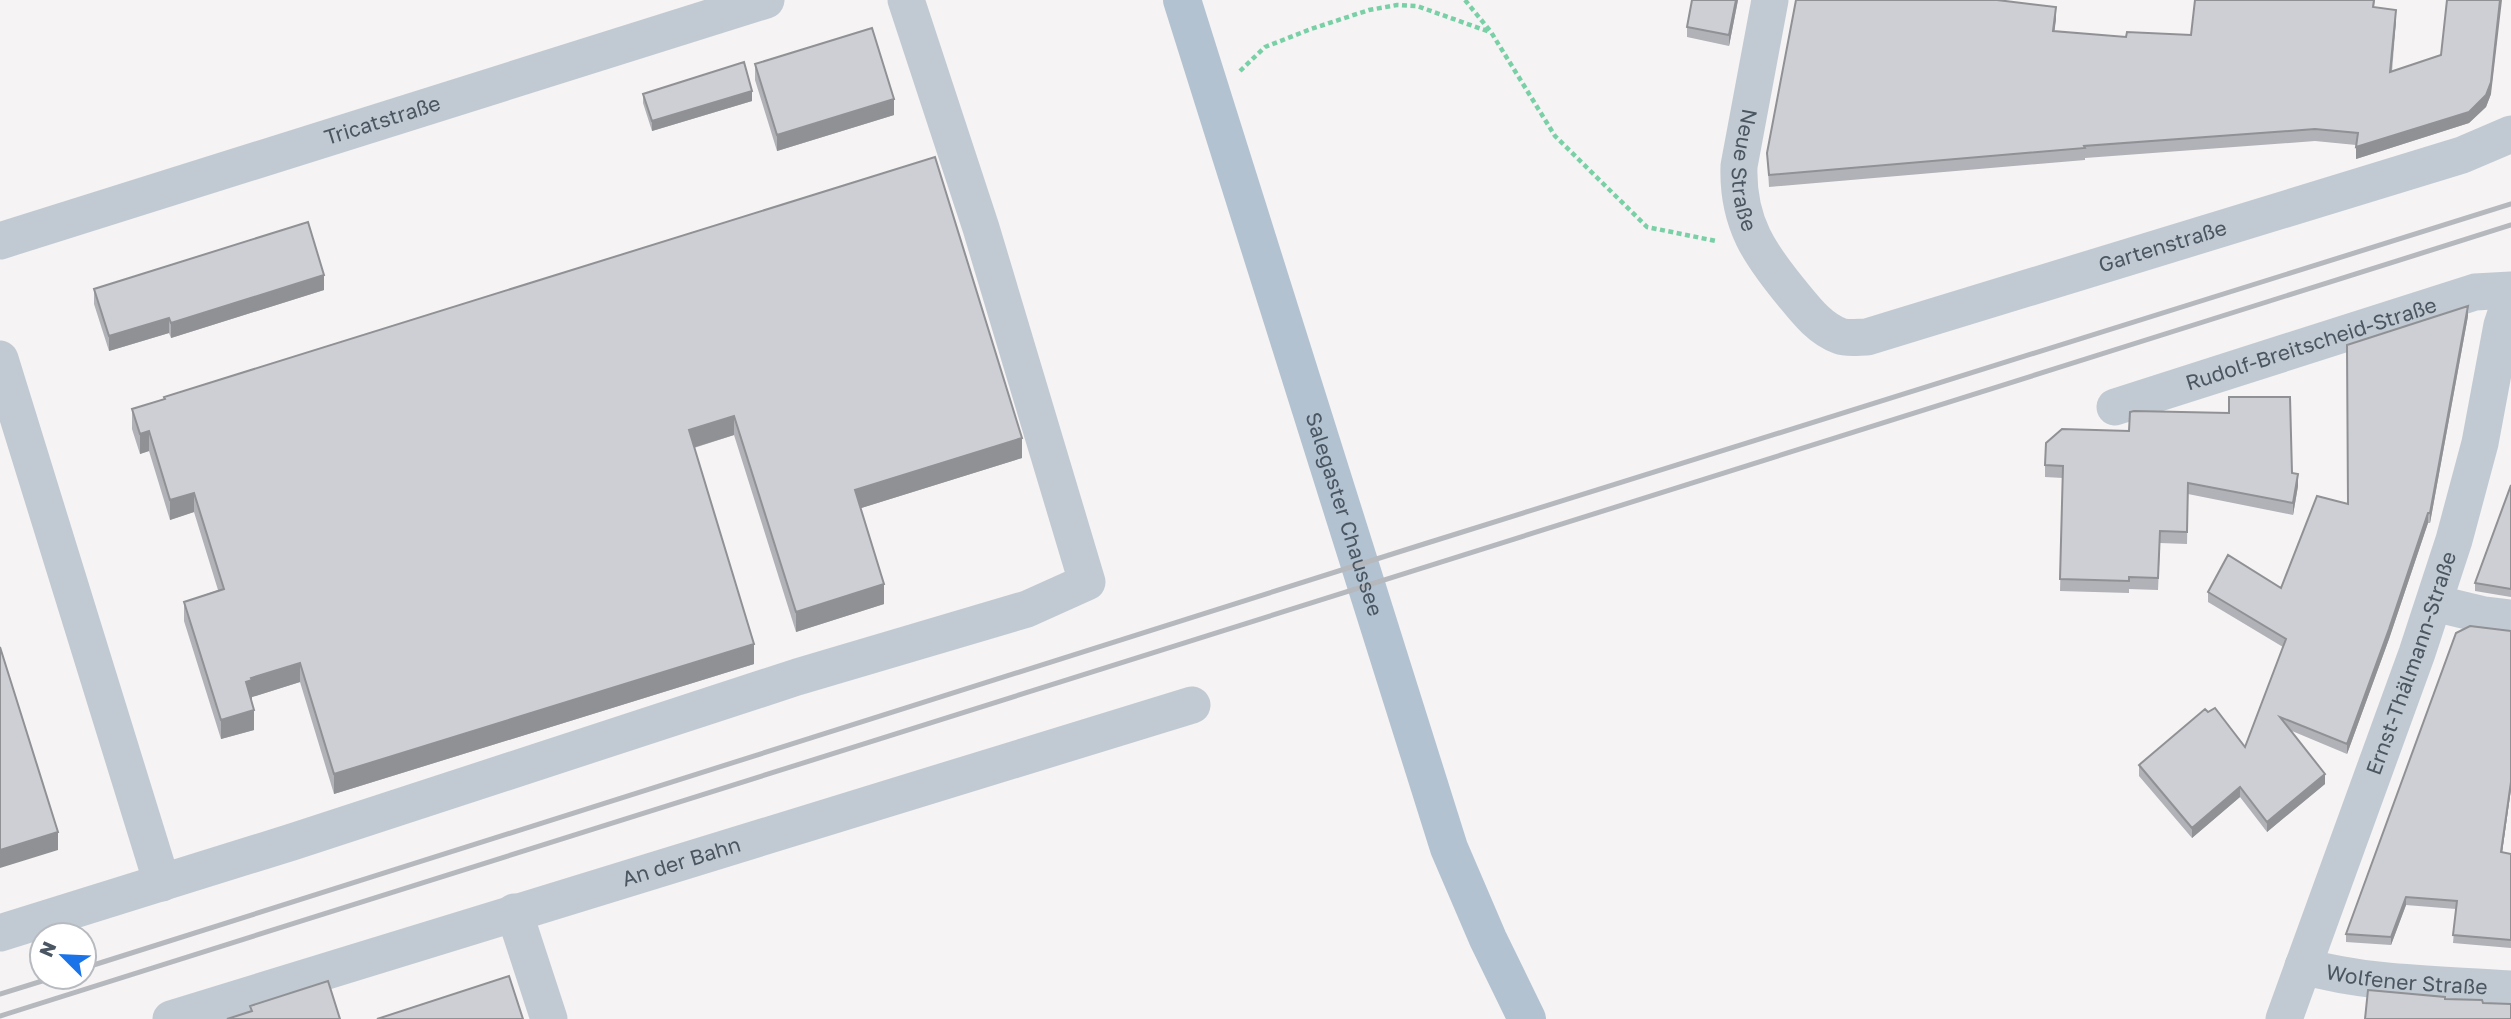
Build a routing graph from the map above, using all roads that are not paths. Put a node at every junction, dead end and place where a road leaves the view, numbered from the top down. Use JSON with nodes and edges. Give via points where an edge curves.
{"nodes":[{"id":1,"x":766,"y":0,"type":"edge"},
{"id":2,"x":906,"y":0,"type":"edge"},
{"id":3,"x":1182,"y":0,"type":"edge"},
{"id":4,"x":1770,"y":0,"type":"edge"},
{"id":5,"x":2511,"y":134,"type":"edge"},
{"id":6,"x":0,"y":241,"type":"edge"},
{"id":7,"x":2511,"y":290,"type":"edge"},
{"id":8,"x":2511,"y":298,"type":"edge"},
{"id":9,"x":1815,"y":321,"type":"joint"},
{"id":10,"x":0,"y":359,"type":"edge"},
{"id":11,"x":2115,"y":407,"type":"dead end"},
{"id":12,"x":2434,"y":603,"type":"junction"},
{"id":13,"x":2511,"y":618,"type":"edge"},
{"id":14,"x":1192,"y":705,"type":"dead end"},
{"id":15,"x":162,"y":883,"type":"junction"},
{"id":16,"x":514,"y":912,"type":"junction"},
{"id":17,"x":0,"y":933,"type":"edge"},
{"id":18,"x":2303,"y":966,"type":"junction"},
{"id":19,"x":2511,"y":989,"type":"edge"},
{"id":20,"x":171,"y":1019,"type":"edge"},
{"id":21,"x":549,"y":1019,"type":"edge"},
{"id":22,"x":1527,"y":1019,"type":"edge"},
{"id":23,"x":2284,"y":1019,"type":"edge"}],
"edges":[{"from":1,"to":6,"type":"street","name":"Tricatstraße"},
{"from":2,"to":15,"type":"street","via":[[981,228],[1087,582],[1027,609],[797,677]]},
{"from":3,"to":22,"type":"main road","name":"Salegaster Chaussee","via":[[1449,848]]},
{"from":4,"to":9,"type":"street","name":"Neue Straße","via":[[1738,191],[1759,250]]},
{"from":5,"to":9,"type":"street","name":"Gartenstraße","via":[[2462,155],[1867,337],[1842,337]]},
{"from":7,"to":11,"type":"street","name":"Rudolf-Breitscheid-Straße","via":[[2475,292]]},
{"from":8,"to":12,"type":"street","name":"Ernst-Thälmann-Straße","via":[[2469,490]]},
{"from":10,"to":15,"type":"street"},
{"from":12,"to":13,"type":"street"},
{"from":12,"to":18,"type":"street","name":"Ernst-Thälmann-Straße"},
{"from":14,"to":16,"type":"street","name":"An der Bahn"},
{"from":15,"to":17,"type":"street"},
{"from":16,"to":20,"type":"street","name":"An der Bahn"},
{"from":16,"to":21,"type":"street"},
{"from":18,"to":19,"type":"street","name":"Wolfener Straße","via":[[2362,978]]},
{"from":18,"to":23,"type":"street","name":"Ernst-Thälmann-Straße"}]}
